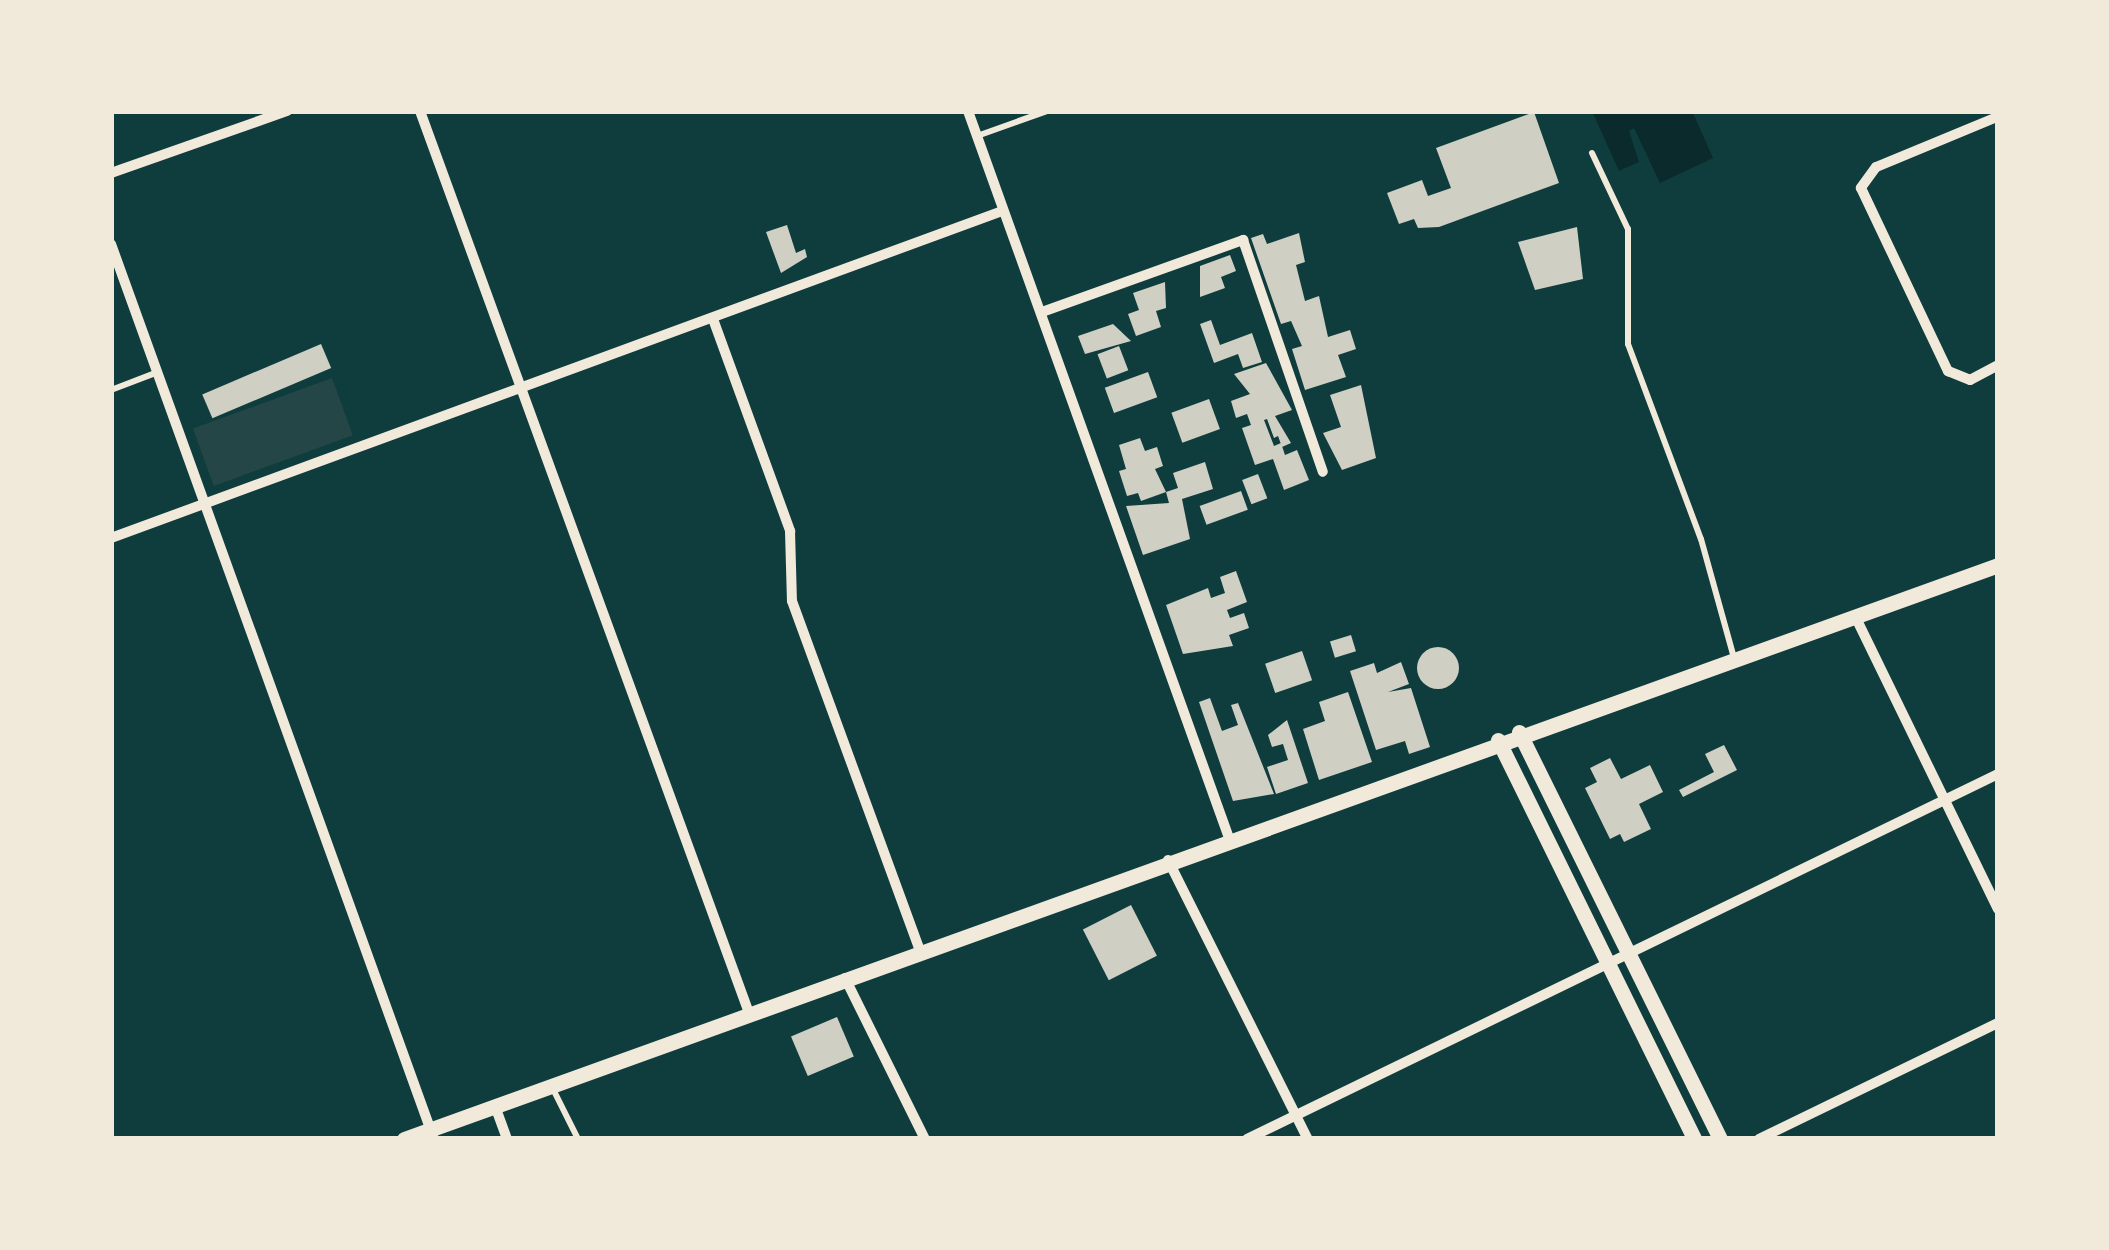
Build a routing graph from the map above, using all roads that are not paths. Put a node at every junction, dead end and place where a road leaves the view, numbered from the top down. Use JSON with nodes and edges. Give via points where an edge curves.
{"nodes":[{"id":1,"x":287,"y":111,"type":"edge"},
{"id":2,"x":420,"y":111,"type":"edge"},
{"id":3,"x":968,"y":111,"type":"edge"},
{"id":4,"x":1047,"y":111,"type":"edge"},
{"id":5,"x":1996,"y":116,"type":"edge"},
{"id":6,"x":977,"y":136,"type":"junction"},
{"id":7,"x":1592,"y":153,"type":"dead end"},
{"id":8,"x":111,"y":173,"type":"edge"},
{"id":9,"x":1002,"y":211,"type":"junction"},
{"id":10,"x":111,"y":244,"type":"edge"},
{"id":11,"x":1042,"y":312,"type":"junction"},
{"id":12,"x":713,"y":319,"type":"junction"},
{"id":13,"x":1998,"y":365,"type":"edge"},
{"id":14,"x":158,"y":372,"type":"junction"},
{"id":15,"x":519,"y":386,"type":"junction"},
{"id":16,"x":111,"y":390,"type":"edge"},
{"id":17,"x":1323,"y":472,"type":"dead end"},
{"id":18,"x":205,"y":504,"type":"junction"},
{"id":19,"x":111,"y":538,"type":"edge"},
{"id":20,"x":1998,"y":565,"type":"edge"},
{"id":21,"x":1855,"y":616,"type":"junction"},
{"id":22,"x":1732,"y":654,"type":"junction"},
{"id":23,"x":1519,"y":732,"type":"junction"},
{"id":24,"x":1498,"y":740,"type":"junction"},
{"id":25,"x":1998,"y":774,"type":"edge"},
{"id":26,"x":1944,"y":800,"type":"junction"},
{"id":27,"x":1228,"y":838,"type":"junction"},
{"id":28,"x":1168,"y":860,"type":"junction"},
{"id":29,"x":1998,"y":910,"type":"edge"},
{"id":30,"x":1625,"y":950,"type":"junction"},
{"id":31,"x":920,"y":951,"type":"junction"},
{"id":32,"x":1605,"y":960,"type":"junction"},
{"id":33,"x":845,"y":978,"type":"junction"},
{"id":34,"x":749,"y":1013,"type":"junction"},
{"id":35,"x":1998,"y":1023,"type":"edge"},
{"id":36,"x":551,"y":1086,"type":"junction"},
{"id":37,"x":495,"y":1106,"type":"junction"},
{"id":38,"x":1295,"y":1113,"type":"junction"},
{"id":39,"x":432,"y":1134,"type":"edge"},
{"id":40,"x":404,"y":1139,"type":"edge"},
{"id":41,"x":507,"y":1139,"type":"edge"},
{"id":42,"x":578,"y":1139,"type":"edge"},
{"id":43,"x":925,"y":1139,"type":"edge"},
{"id":44,"x":1247,"y":1139,"type":"edge"},
{"id":45,"x":1308,"y":1139,"type":"edge"},
{"id":46,"x":1694,"y":1139,"type":"edge"},
{"id":47,"x":1720,"y":1139,"type":"edge"},
{"id":48,"x":1759,"y":1139,"type":"edge"}],
"edges":[{"from":1,"to":8,"type":"street"},
{"from":2,"to":15,"type":"street"},
{"from":3,"to":6,"type":"street"},
{"from":4,"to":6,"type":"lane"},
{"from":5,"to":13,"type":"street","via":[[1876,167],[1861,188],[1948,370],[1970,380]]},
{"from":6,"to":9,"type":"street"},
{"from":7,"to":22,"type":"lane","via":[[1628,229],[1628,344],[1701,539]]},
{"from":9,"to":11,"type":"street"},
{"from":9,"to":12,"type":"street"},
{"from":10,"to":14,"type":"street"},
{"from":11,"to":17,"type":"street","via":[[1243,240]]},
{"from":11,"to":27,"type":"street"},
{"from":12,"to":15,"type":"street"},
{"from":12,"to":31,"type":"street","via":[[790,531],[792,601]]},
{"from":14,"to":16,"type":"lane"},
{"from":14,"to":18,"type":"street"},
{"from":15,"to":18,"type":"street"},
{"from":15,"to":34,"type":"street"},
{"from":18,"to":19,"type":"street"},
{"from":18,"to":39,"type":"street"},
{"from":20,"to":21,"type":"main road"},
{"from":21,"to":22,"type":"main road"},
{"from":21,"to":26,"type":"street"},
{"from":22,"to":23,"type":"main road"},
{"from":23,"to":24,"type":"main road"},
{"from":23,"to":30,"type":"main road"},
{"from":24,"to":27,"type":"main road"},
{"from":24,"to":32,"type":"main road"},
{"from":25,"to":26,"type":"street"},
{"from":26,"to":29,"type":"street"},
{"from":26,"to":30,"type":"street"},
{"from":27,"to":28,"type":"main road"},
{"from":28,"to":31,"type":"main road"},
{"from":28,"to":38,"type":"street"},
{"from":30,"to":32,"type":"street"},
{"from":30,"to":47,"type":"main road"},
{"from":31,"to":33,"type":"main road"},
{"from":32,"to":38,"type":"street"},
{"from":32,"to":46,"type":"main road"},
{"from":33,"to":34,"type":"main road"},
{"from":33,"to":43,"type":"street"},
{"from":34,"to":36,"type":"main road"},
{"from":35,"to":48,"type":"street"},
{"from":36,"to":37,"type":"main road"},
{"from":36,"to":42,"type":"lane"},
{"from":37,"to":39,"type":"main road"},
{"from":37,"to":41,"type":"street"},
{"from":38,"to":44,"type":"street"},
{"from":38,"to":45,"type":"street"},
{"from":39,"to":40,"type":"main road"}]}
